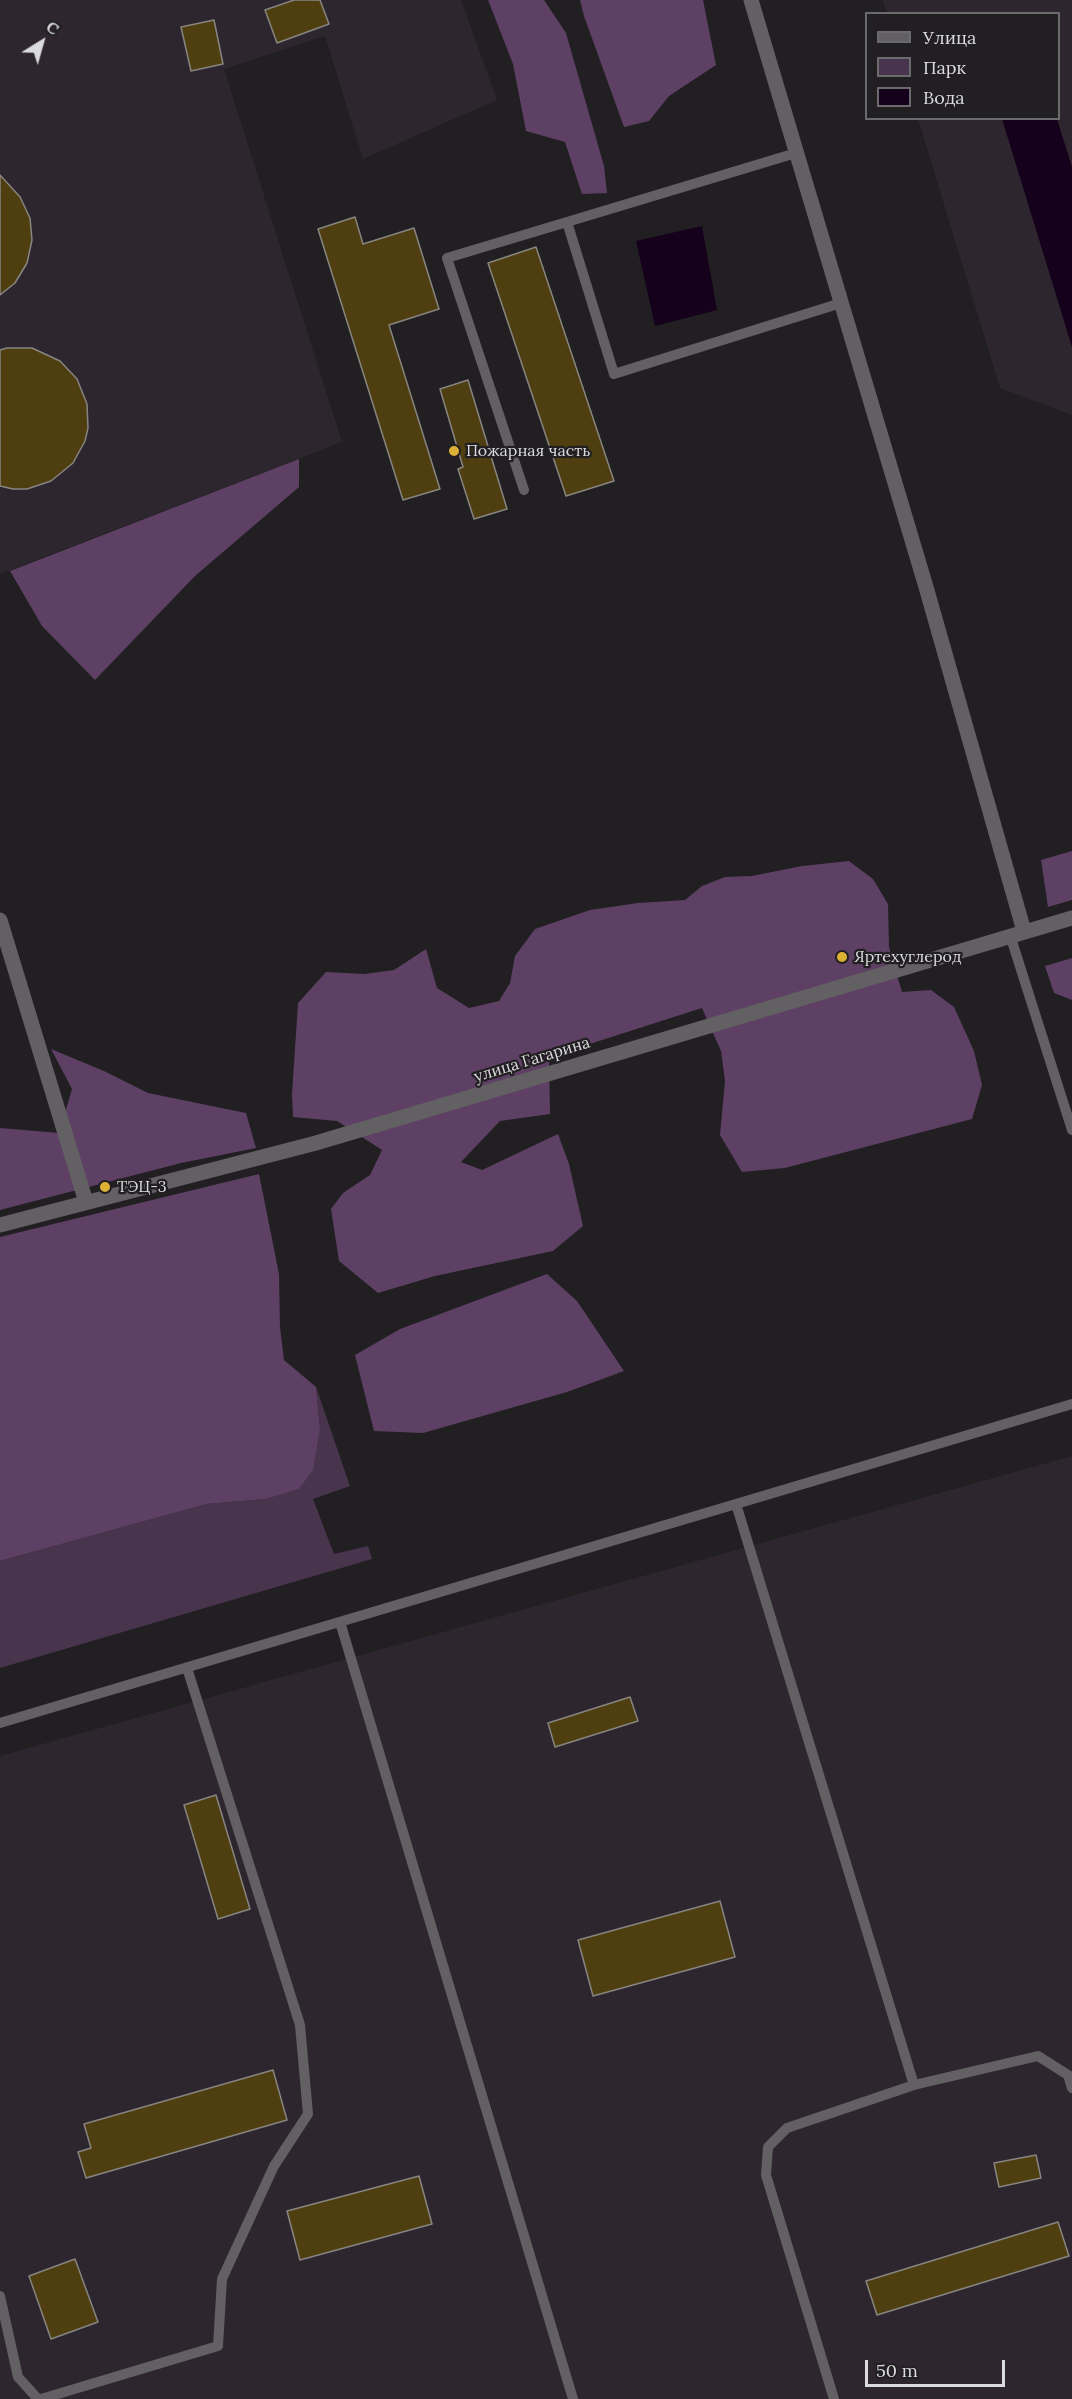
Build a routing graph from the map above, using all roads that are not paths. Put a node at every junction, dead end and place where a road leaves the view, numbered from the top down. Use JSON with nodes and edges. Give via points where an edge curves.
{"nodes":[{"id":1,"x":751,"y":0,"type":"edge"},
{"id":2,"x":796,"y":153,"type":"junction"},
{"id":3,"x":567,"y":222,"type":"junction"},
{"id":4,"x":841,"y":303,"type":"junction"},
{"id":5,"x":524,"y":490,"type":"dead end"},
{"id":6,"x":1072,"y":918,"type":"edge"},
{"id":7,"x":0,"y":920,"type":"edge"},
{"id":8,"x":1017,"y":933,"type":"junction"},
{"id":9,"x":1072,"y":1130,"type":"edge"},
{"id":10,"x":86,"y":1202,"type":"junction"},
{"id":11,"x":0,"y":1225,"type":"edge"},
{"id":12,"x":1072,"y":1404,"type":"edge"},
{"id":13,"x":736,"y":1504,"type":"junction"},
{"id":14,"x":340,"y":1622,"type":"junction"},
{"id":15,"x":187,"y":1668,"type":"junction"},
{"id":16,"x":0,"y":1723,"type":"edge"},
{"id":17,"x":914,"y":2085,"type":"junction"},
{"id":18,"x":1072,"y":2088,"type":"edge"},
{"id":19,"x":0,"y":2296,"type":"edge"},
{"id":20,"x":39,"y":2399,"type":"edge"},
{"id":21,"x":573,"y":2399,"type":"edge"},
{"id":22,"x":834,"y":2399,"type":"edge"}],
"edges":[{"from":1,"to":2,"type":"street"},
{"from":2,"to":3,"type":"lane"},
{"from":2,"to":4,"type":"street"},
{"from":3,"to":4,"type":"lane","via":[[614,374]]},
{"from":3,"to":5,"type":"lane","via":[[447,258]]},
{"from":4,"to":8,"type":"street","via":[[923,575]]},
{"from":6,"to":8,"type":"street","name":"улица Гагарина"},
{"from":7,"to":10,"type":"street"},
{"from":8,"to":9,"type":"lane"},
{"from":8,"to":10,"type":"street","name":"улица Гагарина","via":[[316,1143]]},
{"from":10,"to":11,"type":"street","name":"улица Гагарина"},
{"from":12,"to":13,"type":"lane"},
{"from":13,"to":14,"type":"lane"},
{"from":13,"to":17,"type":"lane"},
{"from":14,"to":15,"type":"lane"},
{"from":14,"to":21,"type":"lane"},
{"from":15,"to":16,"type":"lane"},
{"from":15,"to":20,"type":"lane","via":[[300,2025],[308,2114],[274,2166],[222,2279],[218,2346]]},
{"from":17,"to":18,"type":"lane","via":[[1038,2056],[1068,2074]]},
{"from":17,"to":22,"type":"lane","via":[[787,2128],[768,2146],[766,2175]]},
{"from":19,"to":20,"type":"lane","via":[[18,2377]]}]}
